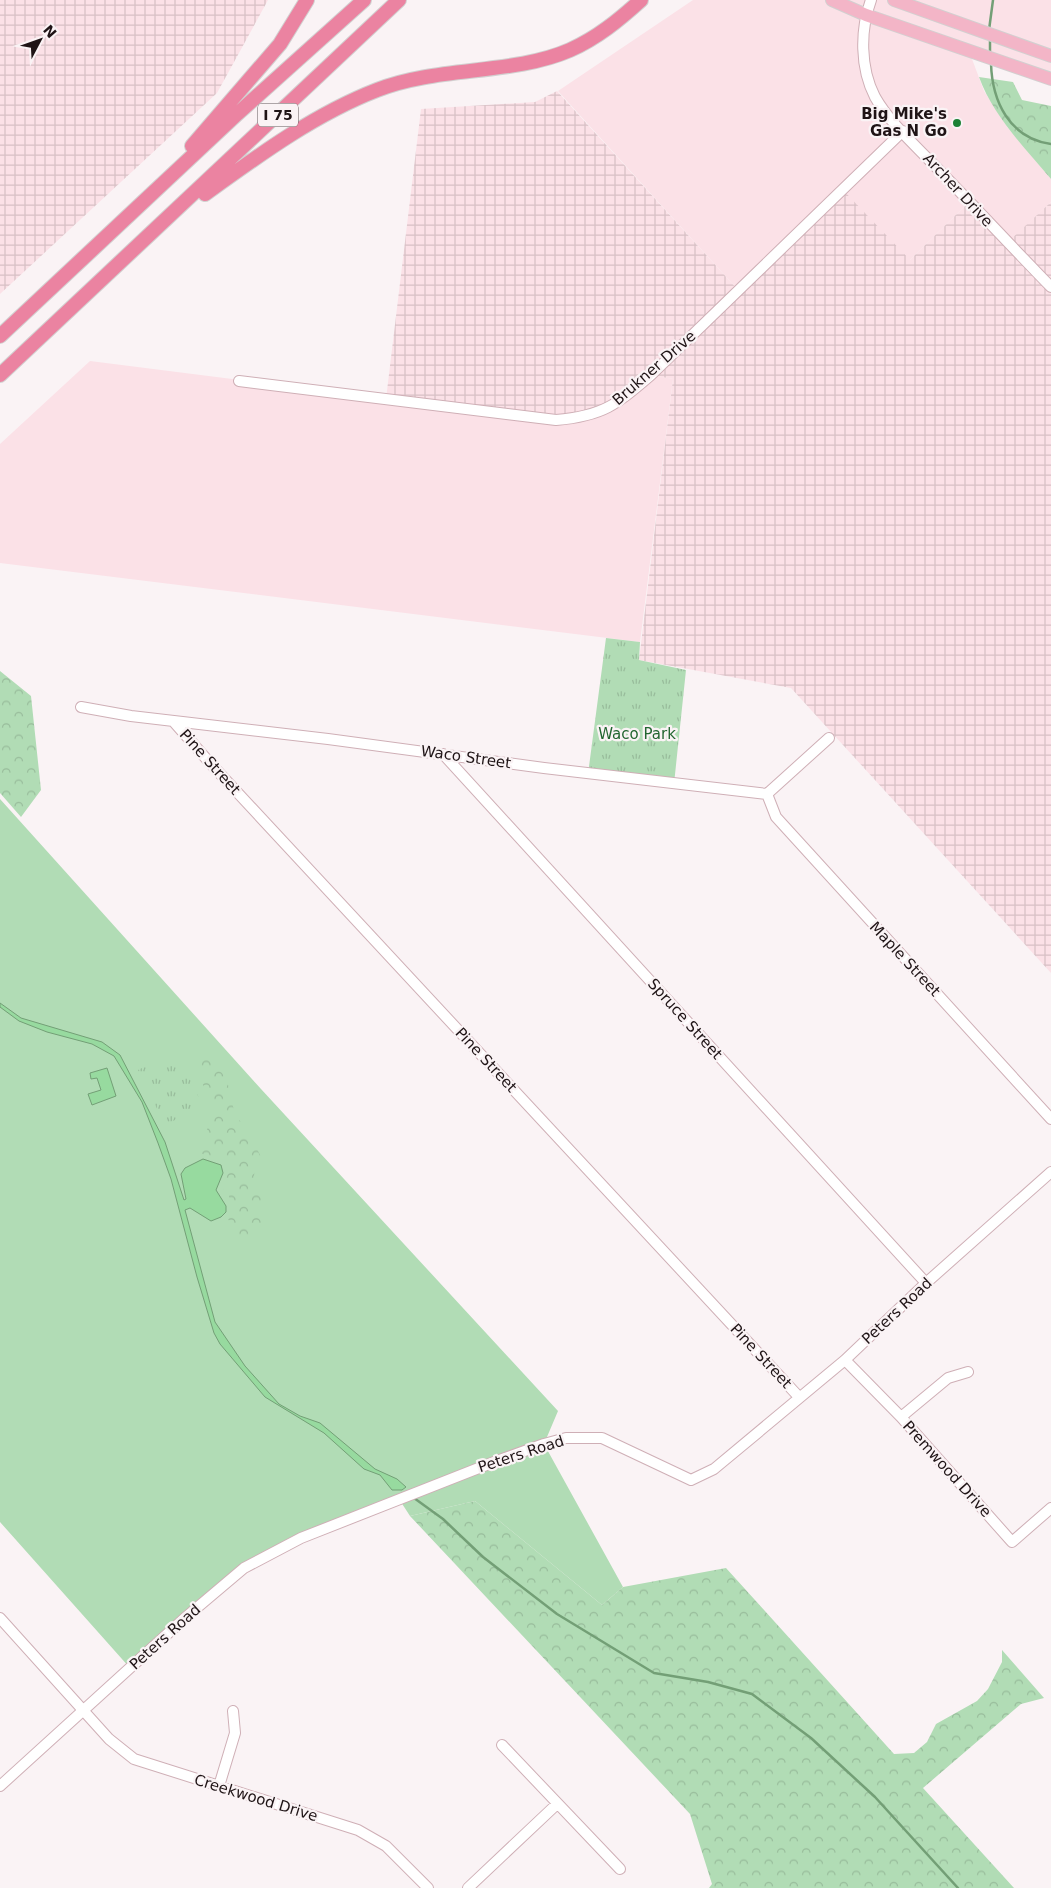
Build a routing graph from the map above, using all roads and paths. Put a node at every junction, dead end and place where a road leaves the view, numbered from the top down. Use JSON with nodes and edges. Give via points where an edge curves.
{"nodes":[{"id":1,"x":307,"y":0,"type":"edge"},
{"id":2,"x":364,"y":0,"type":"edge"},
{"id":3,"x":399,"y":0,"type":"edge"},
{"id":4,"x":641,"y":0,"type":"edge"},
{"id":5,"x":832,"y":0,"type":"edge"},
{"id":6,"x":871,"y":0,"type":"edge"},
{"id":7,"x":894,"y":0,"type":"edge"},
{"id":8,"x":866,"y":15,"type":"junction"},
{"id":9,"x":1051,"y":56,"type":"edge"},
{"id":10,"x":1051,"y":79,"type":"edge"},
{"id":11,"x":903,"y":132,"type":"junction"},
{"id":12,"x":136,"y":208,"type":"junction"},
{"id":13,"x":156,"y":230,"type":"junction"},
{"id":14,"x":1051,"y":287,"type":"edge"},
{"id":15,"x":0,"y":336,"type":"edge"},
{"id":16,"x":0,"y":375,"type":"edge"},
{"id":17,"x":239,"y":381,"type":"dead end"},
{"id":18,"x":81,"y":707,"type":"dead end"},
{"id":19,"x":174,"y":721,"type":"junction"},
{"id":20,"x":829,"y":738,"type":"dead end"},
{"id":21,"x":443,"y":754,"type":"junction"},
{"id":22,"x":767,"y":794,"type":"junction"},
{"id":23,"x":1051,"y":1119,"type":"edge"},
{"id":24,"x":1051,"y":1172,"type":"edge"},
{"id":25,"x":926,"y":1283,"type":"junction"},
{"id":26,"x":845,"y":1360,"type":"junction"},
{"id":27,"x":968,"y":1372,"type":"dead end"},
{"id":28,"x":799,"y":1397,"type":"junction"},
{"id":29,"x":901,"y":1417,"type":"junction"},
{"id":30,"x":1051,"y":1508,"type":"edge"},
{"id":31,"x":0,"y":1618,"type":"edge"},
{"id":32,"x":85,"y":1710,"type":"junction"},
{"id":33,"x":233,"y":1711,"type":"dead end"},
{"id":34,"x":502,"y":1745,"type":"dead end"},
{"id":35,"x":0,"y":1786,"type":"edge"},
{"id":36,"x":219,"y":1786,"type":"junction"},
{"id":37,"x":557,"y":1804,"type":"junction"},
{"id":38,"x":620,"y":1869,"type":"dead end"},
{"id":39,"x":428,"y":1888,"type":"edge"},
{"id":40,"x":468,"y":1888,"type":"edge"}],
"edges":[{"from":1,"to":12,"type":"highway","via":[[280,44]]},
{"from":2,"to":12,"type":"highway","number":"I 75"},
{"from":3,"to":13,"type":"highway","number":"I 75"},
{"from":4,"to":13,"type":"highway","via":[[613,26],[569,50],[524,63],[435,74],[378,90],[316,118]]},
{"from":5,"to":8,"type":"main road"},
{"from":6,"to":8,"type":"street","name":"Archer Drive"},
{"from":7,"to":9,"type":"main road"},
{"from":8,"to":10,"type":"main road"},
{"from":8,"to":11,"type":"street","name":"Archer Drive","via":[[863,44],[869,81],[875,97]]},
{"from":11,"to":14,"type":"street","name":"Archer Drive"},
{"from":11,"to":17,"type":"street","name":"Brukner Drive","via":[[651,375],[613,406],[586,418],[556,420]]},
{"from":12,"to":15,"type":"highway","number":"I 75"},
{"from":13,"to":16,"type":"highway","number":"I 75"},
{"from":18,"to":19,"type":"street","name":"Waco Street"},
{"from":19,"to":21,"type":"street","name":"Waco Street"},
{"from":19,"to":28,"type":"street","name":"Pine Street"},
{"from":20,"to":22,"type":"street"},
{"from":21,"to":22,"type":"street","name":"Waco Street"},
{"from":21,"to":25,"type":"street","name":"Spruce Street"},
{"from":22,"to":23,"type":"street","name":"Maple Street","via":[[776,817]]},
{"from":24,"to":25,"type":"street","name":"Peters Road"},
{"from":25,"to":26,"type":"street","name":"Peters Road"},
{"from":26,"to":28,"type":"street","name":"Peters Road"},
{"from":26,"to":29,"type":"street","name":"Premwood Drive"},
{"from":27,"to":29,"type":"street","via":[[948,1378]]},
{"from":28,"to":32,"type":"street","name":"Peters Road","via":[[714,1469],[690,1480],[613,1442],[585,1436],[544,1444],[300,1538],[244,1568]]},
{"from":29,"to":30,"type":"street","name":"Premwood Drive","via":[[1012,1542]]},
{"from":31,"to":32,"type":"street","name":"Creekwood Drive"},
{"from":32,"to":35,"type":"street","name":"Peters Road"},
{"from":32,"to":36,"type":"street","name":"Creekwood Drive","via":[[109,1739],[134,1758]]},
{"from":33,"to":36,"type":"street","via":[[235,1733]]},
{"from":34,"to":37,"type":"street"},
{"from":36,"to":39,"type":"street","name":"Creekwood Drive","via":[[371,1836],[398,1856]]},
{"from":37,"to":38,"type":"street"},
{"from":37,"to":40,"type":"street"}]}
